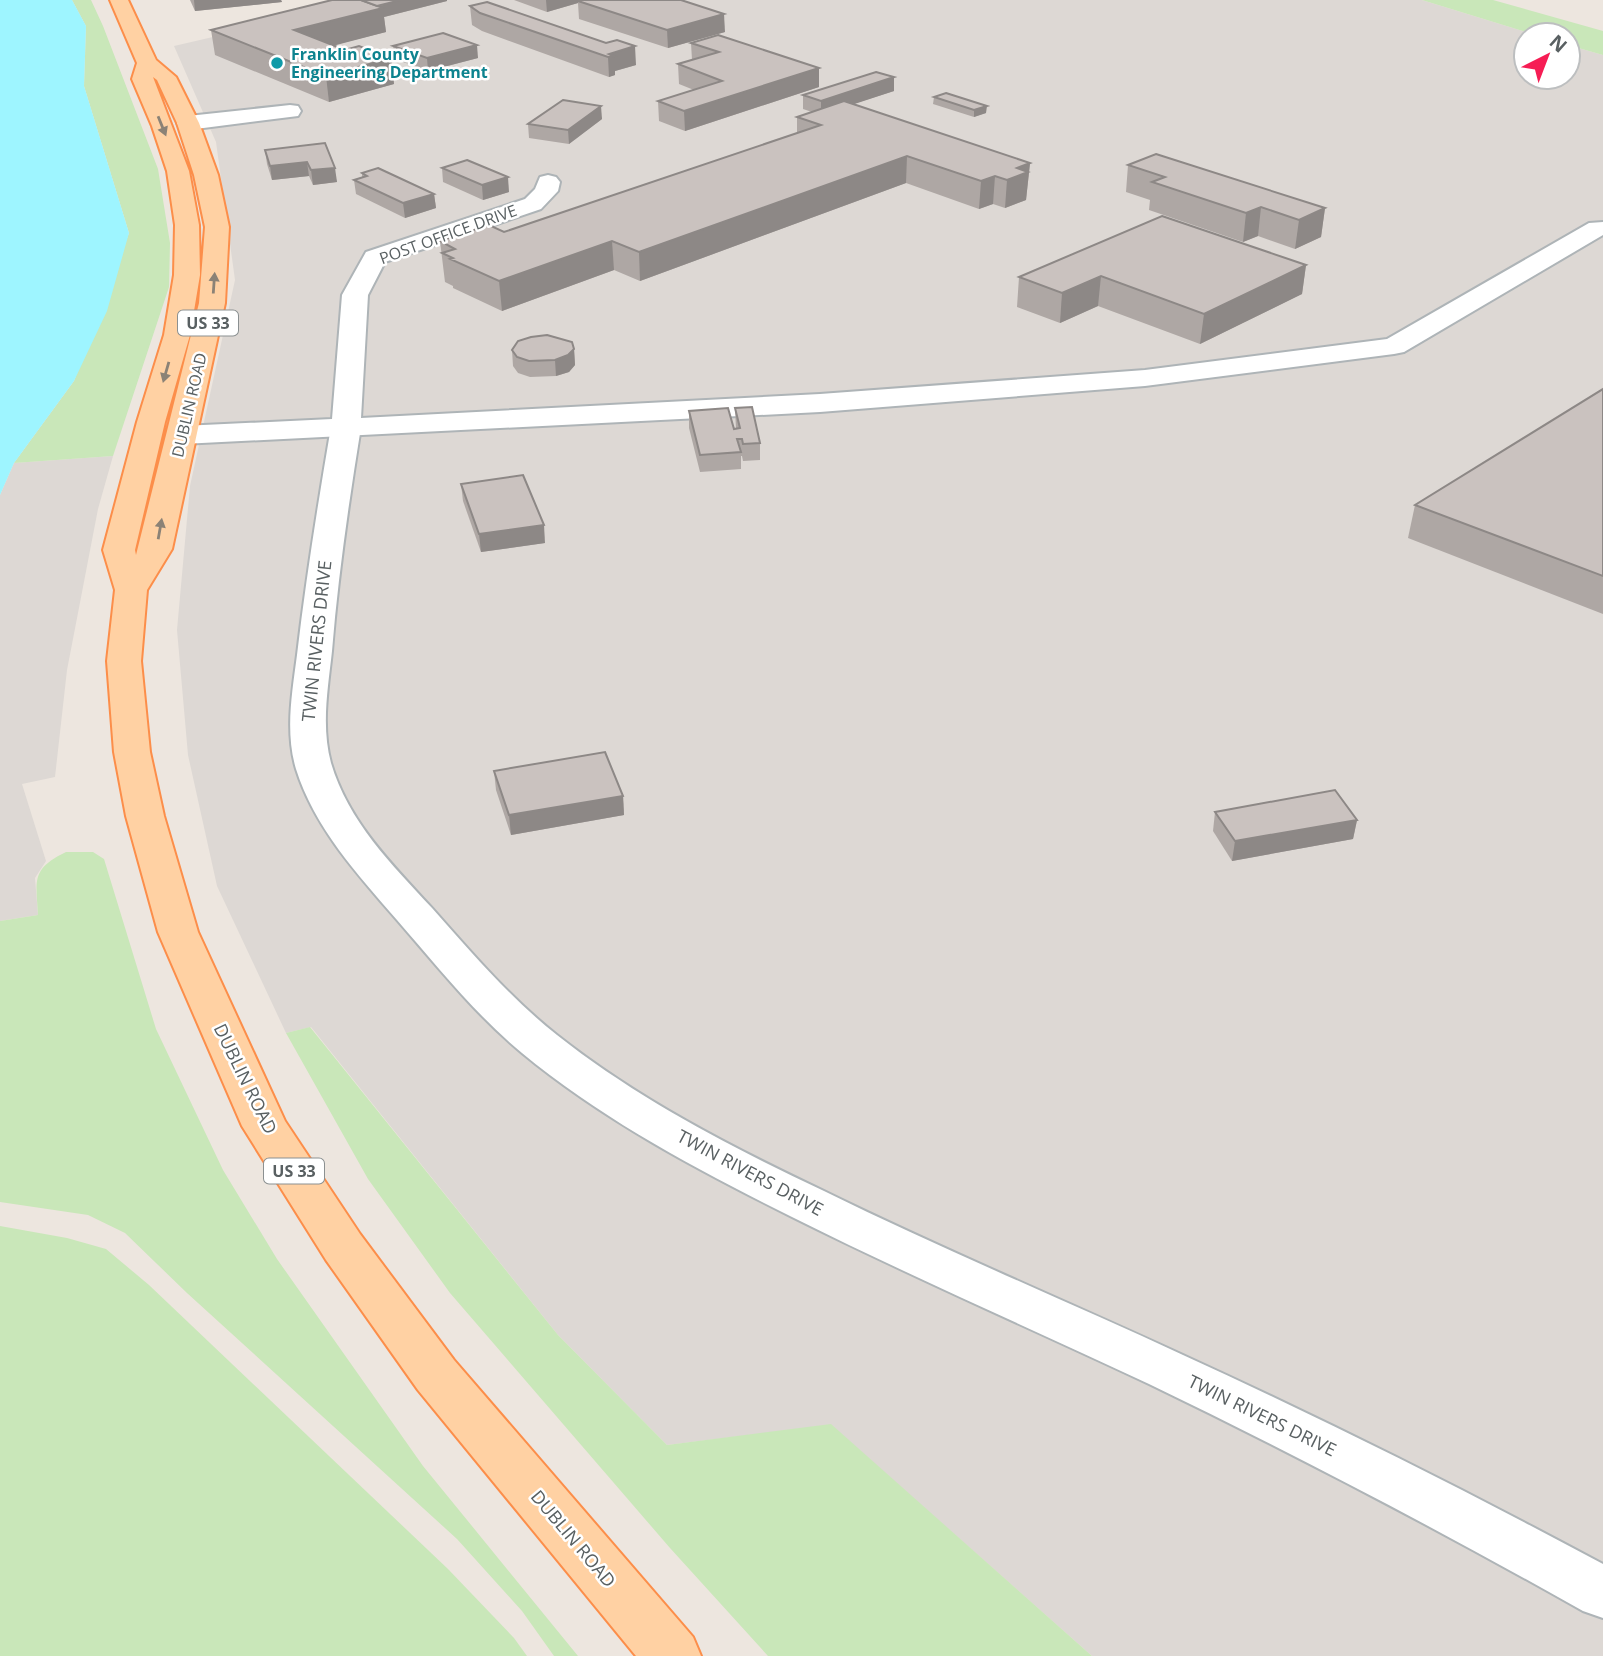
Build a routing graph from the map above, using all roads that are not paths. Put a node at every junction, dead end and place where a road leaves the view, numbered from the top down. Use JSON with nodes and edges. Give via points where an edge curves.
{"nodes":[{"id":1,"x":119,"y":0,"type":"edge"},
{"id":2,"x":147,"y":63,"type":"junction"},
{"id":3,"x":290,"y":111,"type":"dead end"},
{"id":4,"x":188,"y":123,"type":"junction"},
{"id":5,"x":548,"y":182,"type":"dead end"},
{"id":6,"x":1598,"y":228,"type":"dead end"},
{"id":7,"x":346,"y":427,"type":"junction"},
{"id":8,"x":182,"y":435,"type":"junction"},
{"id":9,"x":131,"y":590,"type":"junction"},
{"id":10,"x":1603,"y":1593,"type":"edge"},
{"id":11,"x":672,"y":1656,"type":"edge"}],
"edges":[{"from":1,"to":2,"type":"main road","name":"DUBLIN ROAD","number":"US 33"},
{"from":2,"to":4,"type":"main road","name":"DUBLIN ROAD","number":"US 33","via":[[166,77]]},
{"from":2,"to":9,"type":"main road","name":"DUBLIN ROAD","number":"US 33","one_way":true,"via":[[142,79],[178,171],[187,225],[187,275],[177,335],[119,550]]},
{"from":3,"to":4,"type":"street"},
{"from":8,"to":4,"type":"main road","name":"DUBLIN ROAD","number":"US 33","one_way":true,"via":[[212,303],[217,227]]},
{"from":5,"to":7,"type":"street","name":"POST OFFICE DRIVE","via":[[533,204],[375,257],[355,295]]},
{"from":6,"to":7,"type":"street","via":[[1394,346],[1145,378],[820,403]]},
{"from":7,"to":8,"type":"street"},
{"from":7,"to":10,"type":"street","name":"TWIN RIVERS DRIVE","via":[[307,720],[315,771],[336,816],[391,887],[480,988],[539,1044],[612,1097],[707,1154],[1242,1405],[1460,1513]]},
{"from":9,"to":8,"type":"main road","name":"DUBLIN ROAD","number":"US 33","one_way":true,"via":[[156,550]]},
{"from":9,"to":11,"type":"main road","name":"DUBLIN ROAD","number":"US 33","via":[[124,661],[132,752],[145,816],[178,932],[265,1126],[343,1247],[436,1375]]}]}
